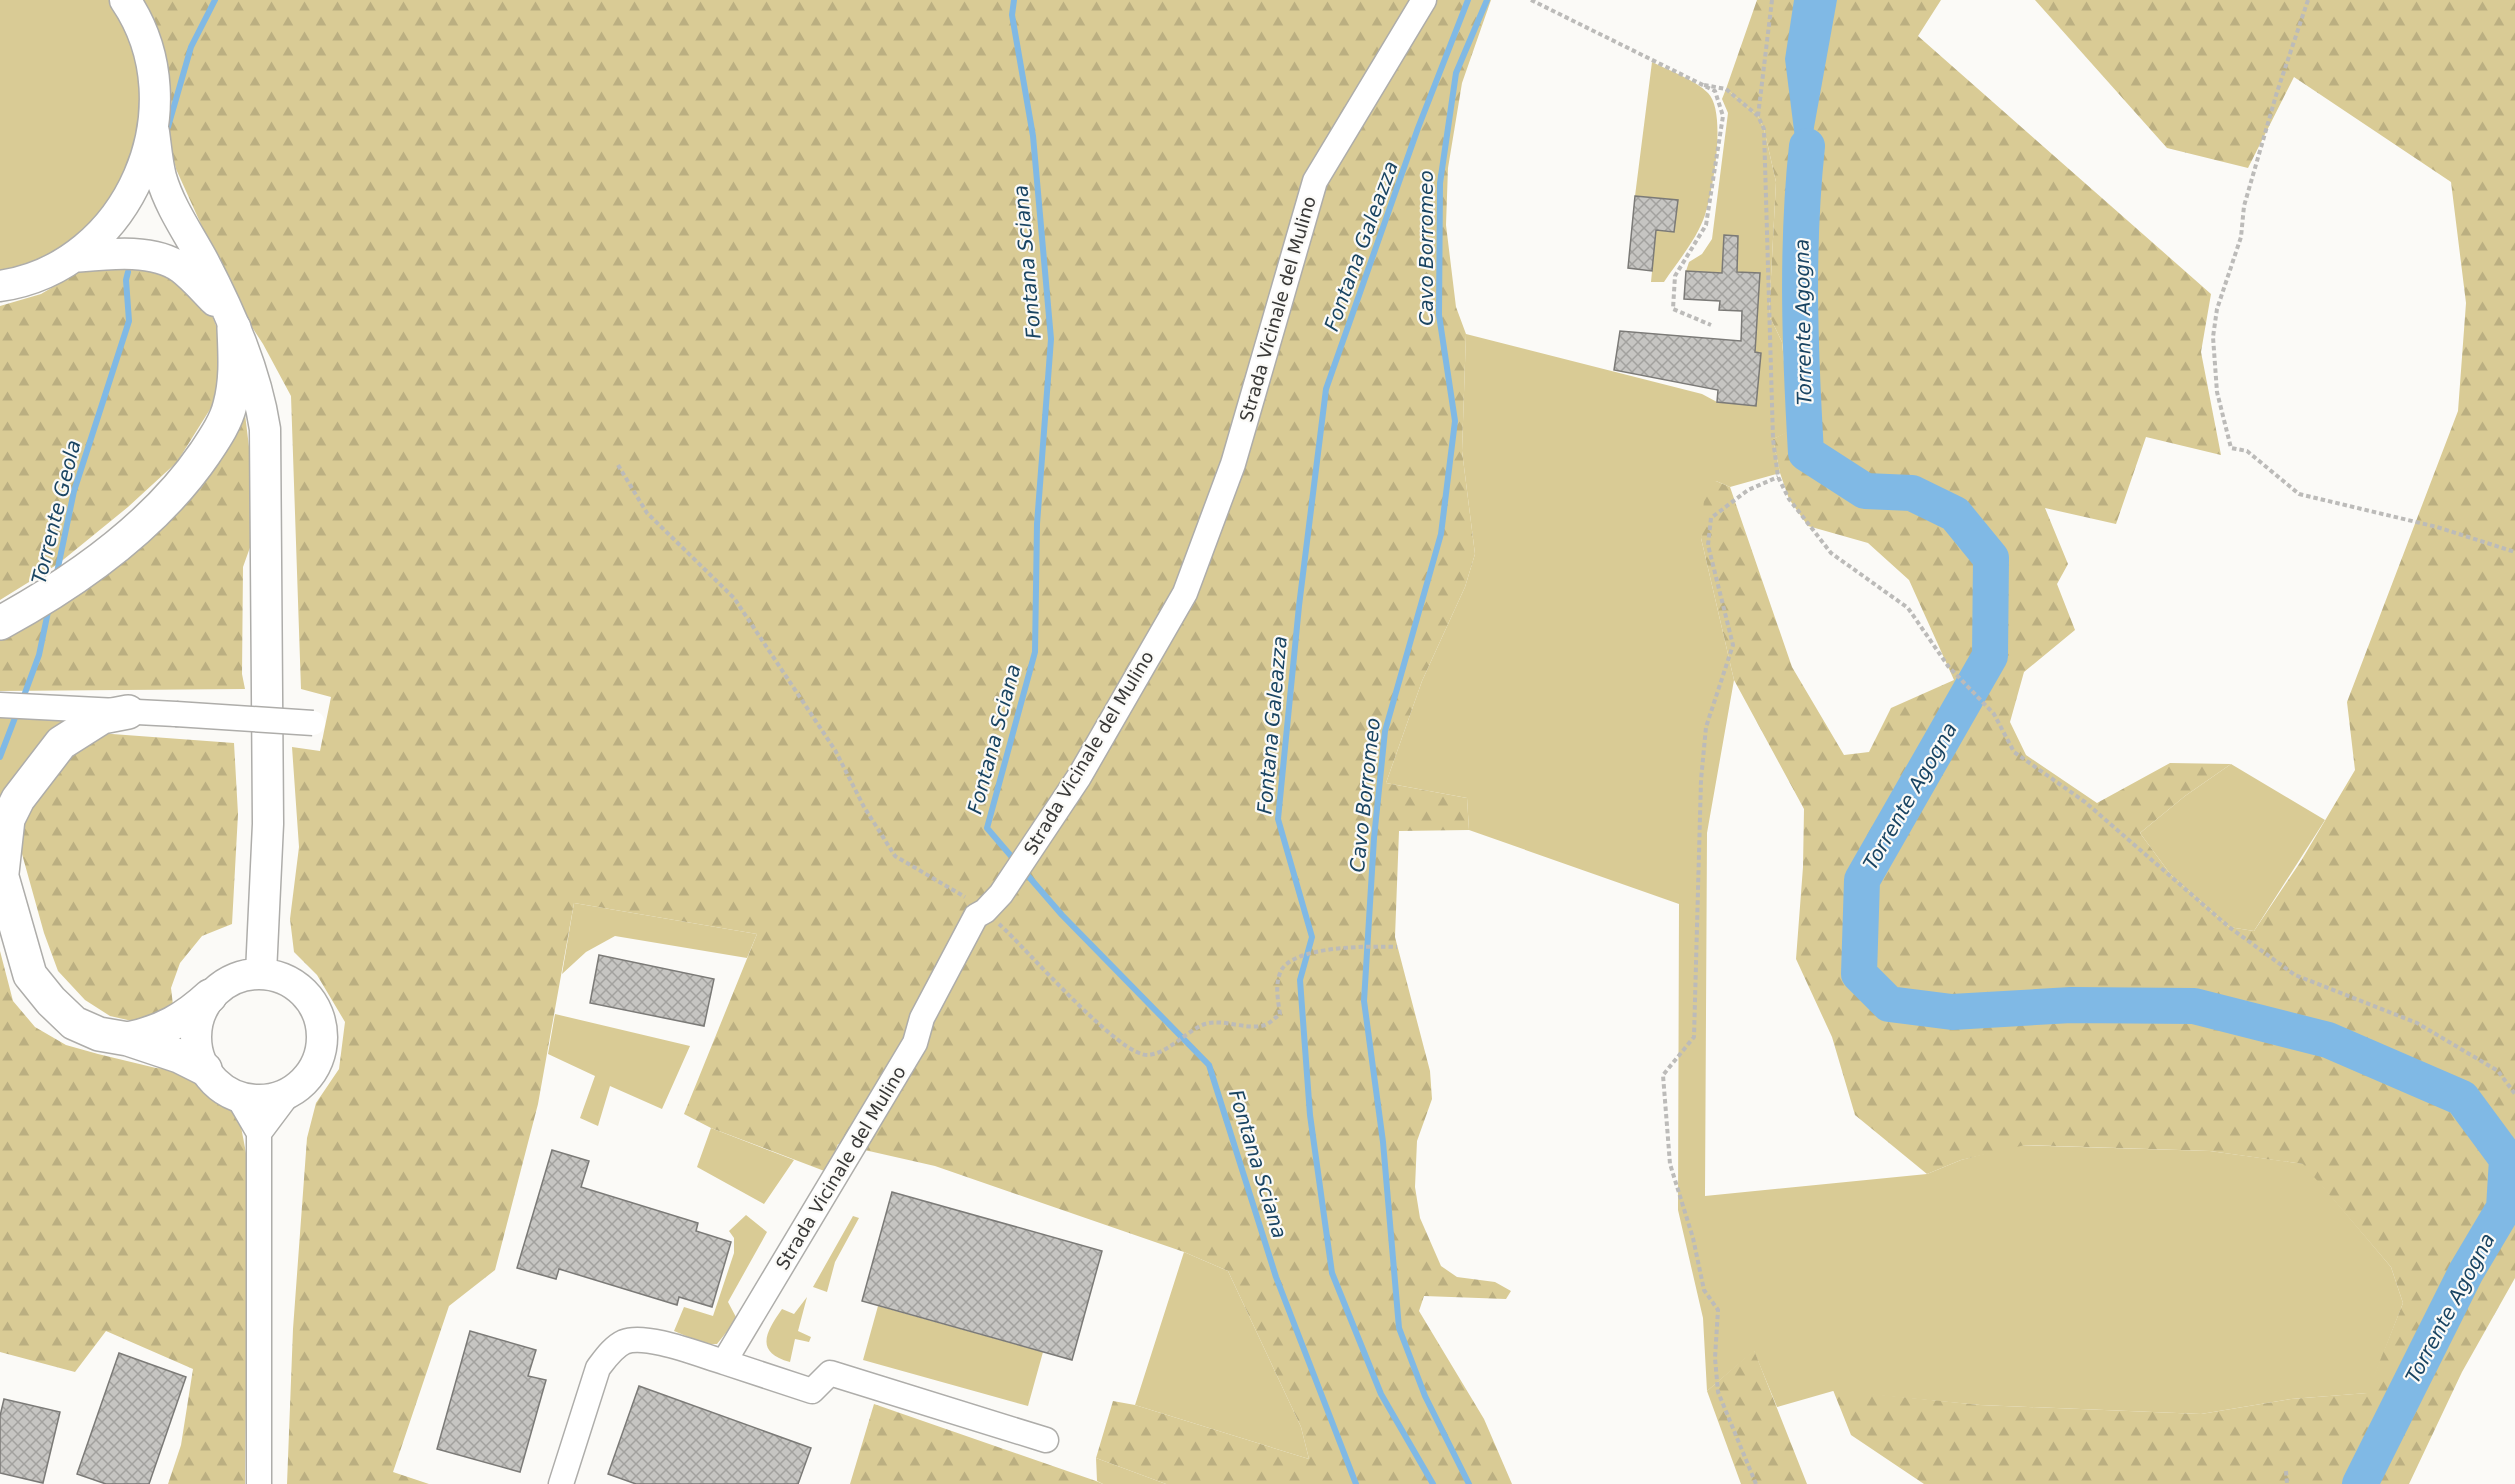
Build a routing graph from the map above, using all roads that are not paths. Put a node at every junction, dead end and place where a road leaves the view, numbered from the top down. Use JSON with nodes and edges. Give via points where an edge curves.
{"nodes":[{"id":1,"x":125,"y":0,"type":"edge"},
{"id":2,"x":1424,"y":0,"type":"edge"},
{"id":3,"x":154,"y":132,"type":"junction"},
{"id":4,"x":75,"y":257,"type":"junction"},
{"id":5,"x":0,"y":286,"type":"edge"},
{"id":6,"x":230,"y":320,"type":"junction"},
{"id":7,"x":0,"y":623,"type":"edge"},
{"id":8,"x":0,"y":705,"type":"edge"},
{"id":9,"x":128,"y":712,"type":"junction"},
{"id":10,"x":313,"y":723,"type":"dead end"},
{"id":11,"x":1,"y":871,"type":"edge"},
{"id":12,"x":261,"y":973,"type":"junction"},
{"id":13,"x":210,"y":996,"type":"junction"},
{"id":14,"x":128,"y":1039,"type":"junction"},
{"id":15,"x":205,"y":1069,"type":"junction"},
{"id":16,"x":289,"y":1093,"type":"junction"},
{"id":17,"x":238,"y":1096,"type":"junction"},
{"id":18,"x":259,"y":1133,"type":"junction"},
{"id":19,"x":724,"y":1362,"type":"junction"},
{"id":20,"x":1046,"y":1440,"type":"dead end"},
{"id":21,"x":259,"y":1484,"type":"edge"},
{"id":22,"x":561,"y":1484,"type":"edge"}],
"edges":[{"from":1,"to":3,"type":"main road","via":[[137,18],[154,74]]},
{"from":2,"to":19,"type":"street","name":"Strada Vicinale del Mulino","via":[[1315,181],[1233,464],[1185,593],[1079,777],[1020,866],[985,911],[976,916],[922,1018],[915,1044]]},
{"from":3,"to":4,"type":"main road","via":[[139,180],[112,223]]},
{"from":3,"to":6,"type":"main road","via":[[160,175],[170,202]]},
{"from":4,"to":5,"type":"main road","via":[[44,274]]},
{"from":4,"to":6,"type":"main road","via":[[141,256],[180,267]]},
{"from":6,"to":7,"type":"highway","via":[[235,369],[230,405],[218,433],[190,474],[150,518],[67,582]]},
{"from":6,"to":12,"type":"main road","via":[[261,398],[265,429],[268,824]]},
{"from":8,"to":9,"type":"street"},
{"from":9,"to":10,"type":"street","bridge":true},
{"from":9,"to":11,"type":"highway","via":[[102,717],[61,743],[18,799],[8,819]]},
{"from":11,"to":14,"type":"highway","via":[[30,975],[74,1023],[99,1034]]},
{"from":12,"to":13,"type":"main road","via":[[242,975],[224,983]]},
{"from":12,"to":16,"type":"main road","via":[[282,977],[299,988],[313,1003],[321,1022],[322,1043],[317,1063],[306,1080]]},
{"from":13,"to":14,"type":"highway","via":[[187,1017],[154,1034]]},
{"from":13,"to":15,"type":"main road","via":[[200,1013],[196,1032],[197,1051]]},
{"from":14,"to":15,"type":"highway"},
{"from":15,"to":17,"type":"main road","via":[[214,1081]]},
{"from":16,"to":17,"type":"main road","via":[[255,1100]]},
{"from":16,"to":18,"type":"street"},
{"from":17,"to":18,"type":"street"},
{"from":18,"to":21,"type":"street"},
{"from":19,"to":20,"type":"street","via":[[812,1391],[830,1373]]},
{"from":19,"to":22,"type":"street","via":[[645,1340],[625,1342],[610,1353],[598,1368]]}]}
